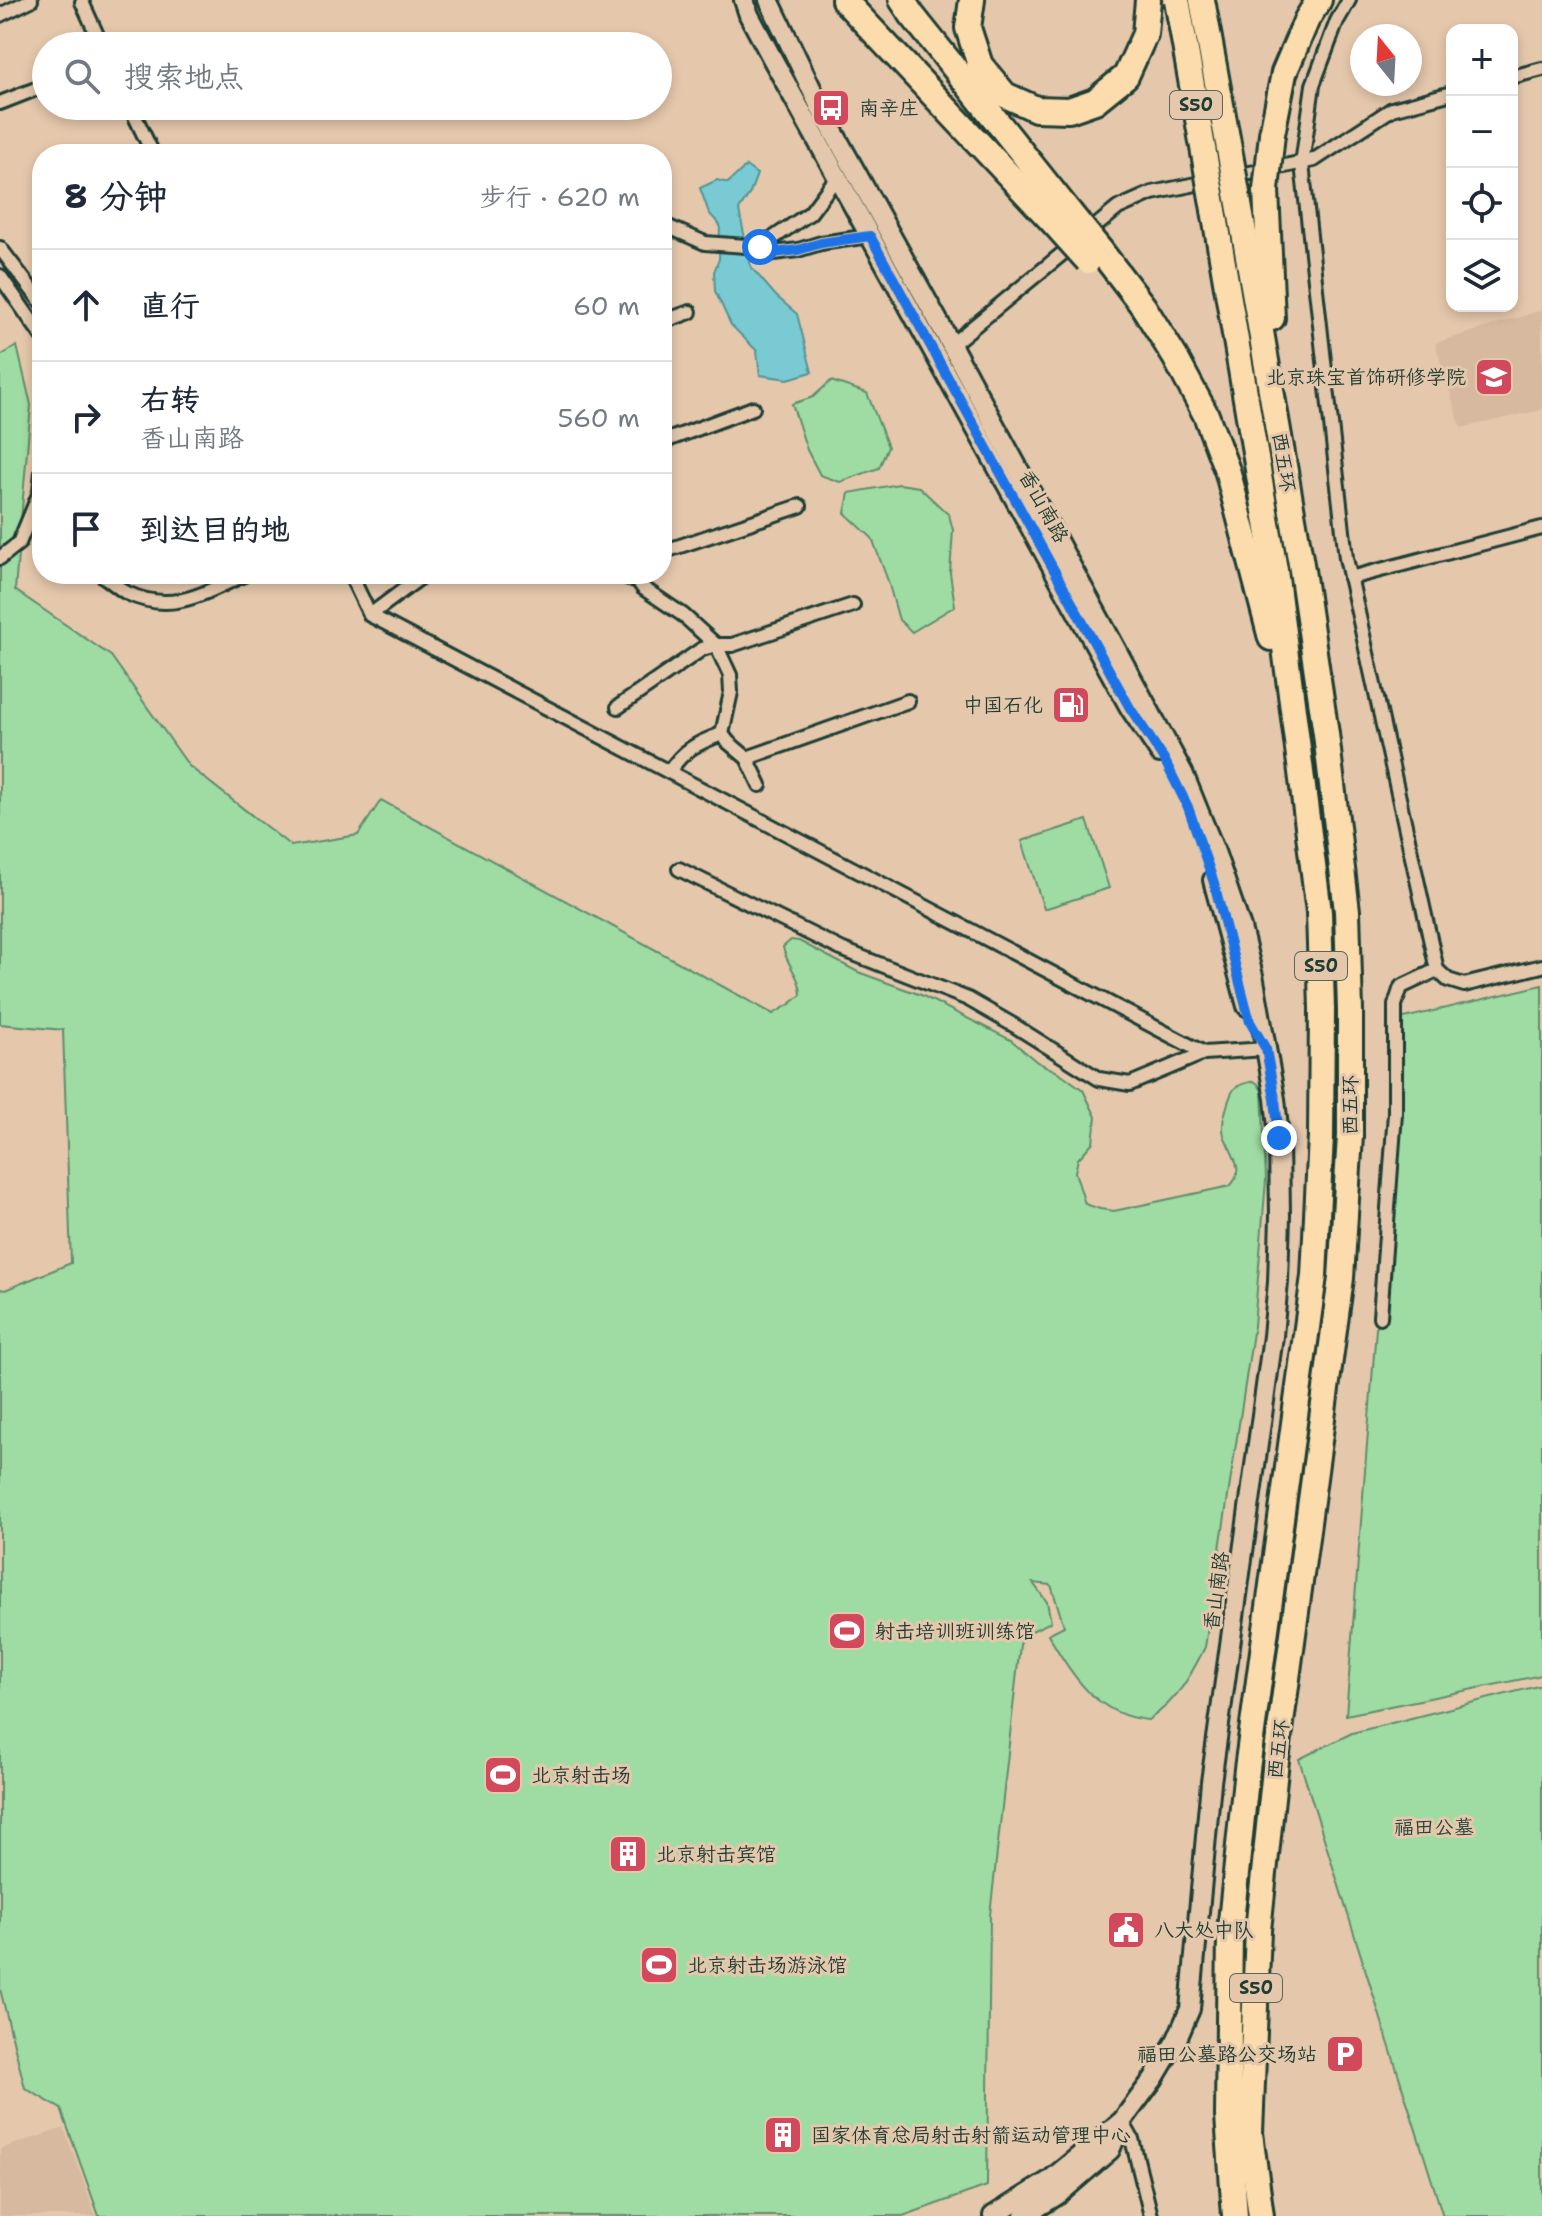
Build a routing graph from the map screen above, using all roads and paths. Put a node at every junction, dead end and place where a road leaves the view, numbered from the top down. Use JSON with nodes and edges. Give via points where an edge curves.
{"nodes":[{"id":1,"x":31,"y":0,"type":"edge"},
{"id":2,"x":744,"y":0,"type":"edge"},
{"id":3,"x":757,"y":0,"type":"edge"},
{"id":4,"x":769,"y":0,"type":"edge"},
{"id":5,"x":844,"y":0,"type":"edge"},
{"id":6,"x":902,"y":0,"type":"edge"},
{"id":7,"x":972,"y":0,"type":"edge"},
{"id":8,"x":1148,"y":0,"type":"edge"},
{"id":9,"x":1177,"y":0,"type":"edge"},
{"id":10,"x":1202,"y":0,"type":"edge"},
{"id":11,"x":1319,"y":0,"type":"edge"},
{"id":12,"x":1349,"y":0,"type":"edge"},
{"id":13,"x":82,"y":2,"type":"dead end"},
{"id":14,"x":0,"y":15,"type":"edge"},
{"id":15,"x":96,"y":32,"type":"edge"},
{"id":16,"x":794,"y":56,"type":"junction"},
{"id":17,"x":1542,"y":69,"type":"edge"},
{"id":18,"x":1518,"y":75,"type":"edge"},
{"id":19,"x":32,"y":90,"type":"edge"},
{"id":20,"x":1446,"y":95,"type":"edge"},
{"id":21,"x":0,"y":103,"type":"edge"},
{"id":22,"x":137,"y":120,"type":"edge"},
{"id":23,"x":148,"y":144,"type":"edge"},
{"id":24,"x":1302,"y":164,"type":"junction"},
{"id":25,"x":837,"y":177,"type":"junction"},
{"id":26,"x":1061,"y":217,"type":"junction"},
{"id":27,"x":672,"y":228,"type":"edge"},
{"id":28,"x":870,"y":236,"type":"junction"},
{"id":29,"x":0,"y":248,"type":"edge"},
{"id":30,"x":756,"y":248,"type":"junction"},
{"id":31,"x":0,"y":276,"type":"edge"},
{"id":32,"x":32,"y":290,"type":"edge"},
{"id":33,"x":690,"y":312,"type":"dead end"},
{"id":34,"x":672,"y":318,"type":"edge"},
{"id":35,"x":32,"y":322,"type":"edge"},
{"id":36,"x":951,"y":345,"type":"junction"},
{"id":37,"x":753,"y":408,"type":"dead end"},
{"id":38,"x":1278,"y":420,"type":"junction"},
{"id":39,"x":672,"y":438,"type":"edge"},
{"id":40,"x":800,"y":506,"type":"dead end"},
{"id":41,"x":32,"y":511,"type":"edge"},
{"id":42,"x":1542,"y":528,"type":"edge"},
{"id":43,"x":672,"y":549,"type":"edge"},
{"id":44,"x":0,"y":558,"type":"edge"},
{"id":45,"x":1350,"y":578,"type":"junction"},
{"id":46,"x":114,"y":584,"type":"edge"},
{"id":47,"x":224,"y":584,"type":"edge"},
{"id":48,"x":355,"y":584,"type":"edge"},
{"id":49,"x":412,"y":584,"type":"edge"},
{"id":50,"x":642,"y":584,"type":"edge"},
{"id":51,"x":853,"y":605,"type":"dead end"},
{"id":52,"x":370,"y":615,"type":"junction"},
{"id":53,"x":716,"y":645,"type":"junction"},
{"id":54,"x":908,"y":701,"type":"dead end"},
{"id":55,"x":618,"y":707,"type":"dead end"},
{"id":56,"x":722,"y":734,"type":"junction"},
{"id":57,"x":1296,"y":738,"type":"junction"},
{"id":58,"x":747,"y":758,"type":"junction"},
{"id":59,"x":669,"y":772,"type":"junction"},
{"id":60,"x":760,"y":785,"type":"dead end"},
{"id":61,"x":679,"y":869,"type":"dead end"},
{"id":62,"x":1542,"y":966,"type":"edge"},
{"id":63,"x":1437,"y":970,"type":"junction"},
{"id":64,"x":1266,"y":1049,"type":"junction"},
{"id":65,"x":1204,"y":1053,"type":"junction"},
{"id":66,"x":1380,"y":1317,"type":"dead end"},
{"id":67,"x":1122,"y":2121,"type":"junction"},
{"id":68,"x":1250,"y":2133,"type":"junction"},
{"id":69,"x":993,"y":2216,"type":"edge"},
{"id":70,"x":1024,"y":2216,"type":"edge"},
{"id":71,"x":1151,"y":2216,"type":"edge"},
{"id":72,"x":1235,"y":2216,"type":"edge"},
{"id":73,"x":1261,"y":2216,"type":"edge"},
{"id":74,"x":1279,"y":2216,"type":"edge"}],
"edges":[{"from":1,"to":14,"type":"street"},
{"from":2,"to":25,"type":"main road","name":"香山南路"},
{"from":3,"to":16,"type":"main road","name":"香山南路"},
{"from":4,"to":16,"type":"main road","name":"香山南路"},
{"from":5,"to":26,"type":"highway"},
{"from":6,"to":26,"type":"highway"},
{"from":7,"to":8,"type":"highway","via":[[968,28],[980,65],[1005,95],[1036,109],[1069,110],[1095,101],[1126,76],[1145,34]]},
{"from":9,"to":57,"type":"highway","name":"西五环","number":"S50","bridge":true,"via":[[1275,570]]},
{"from":10,"to":38,"type":"highway","name":"西五环","number":"S50","bridge":true},
{"from":11,"to":38,"type":"highway","bridge":true,"via":[[1284,73],[1266,190]]},
{"from":12,"to":24,"type":"street","via":[[1313,85]]},
{"from":13,"to":15,"type":"street"},
{"from":16,"to":36,"type":"main road","name":"香山南路"},
{"from":17,"to":18,"type":"street"},
{"from":19,"to":21,"type":"street"},
{"from":20,"to":24,"type":"street","via":[[1392,109]]},
{"from":22,"to":23,"type":"street"},
{"from":24,"to":36,"type":"street","via":[[1152,193],[1118,208]]},
{"from":24,"to":45,"type":"street"},
{"from":25,"to":28,"type":"main road","name":"香山南路"},
{"from":25,"to":30,"type":"street","via":[[810,213]]},
{"from":26,"to":57,"type":"highway","bridge":true,"via":[[1175,357],[1206,415],[1228,473]]},
{"from":27,"to":30,"type":"street","via":[[705,243]]},
{"from":28,"to":30,"type":"street","via":[[766,254]]},
{"from":28,"to":64,"type":"main road","name":"香山南路","via":[[1188,807],[1250,1022]]},
{"from":29,"to":32,"type":"street"},
{"from":31,"to":35,"type":"street"},
{"from":33,"to":34,"type":"street"},
{"from":36,"to":64,"type":"main road","name":"香山南路","via":[[1183,773],[1241,928]]},
{"from":37,"to":39,"type":"street"},
{"from":38,"to":68,"type":"highway","name":"西五环","number":"S50","via":[[1347,911],[1350,1136],[1341,1278],[1258,1930]]},
{"from":40,"to":43,"type":"street"},
{"from":41,"to":44,"type":"street","via":[[19,543]]},
{"from":42,"to":45,"type":"street"},
{"from":45,"to":63,"type":"street"},
{"from":46,"to":47,"type":"street","via":[[155,602],[184,602]]},
{"from":48,"to":52,"type":"street"},
{"from":49,"to":52,"type":"street"},
{"from":50,"to":53,"type":"street"},
{"from":51,"to":53,"type":"street","via":[[732,645]]},
{"from":52,"to":59,"type":"street"},
{"from":53,"to":55,"type":"street","via":[[702,649]]},
{"from":53,"to":56,"type":"street","via":[[730,675]]},
{"from":54,"to":58,"type":"street"},
{"from":56,"to":58,"type":"street"},
{"from":56,"to":59,"type":"street","via":[[697,743]]},
{"from":57,"to":72,"type":"highway","name":"西五环","number":"S50","via":[[1319,912],[1321,1136],[1314,1276],[1230,1931],[1228,2116]]},
{"from":58,"to":60,"type":"street"},
{"from":59,"to":65,"type":"street"},
{"from":61,"to":65,"type":"street","via":[[841,949],[968,999],[1099,1079],[1130,1084]]},
{"from":62,"to":63,"type":"street","via":[[1464,985]]},
{"from":63,"to":66,"type":"street","via":[[1401,987],[1395,1005],[1395,1113]]},
{"from":64,"to":65,"type":"street"},
{"from":64,"to":67,"type":"main road","name":"香山南路","via":[[1279,1138],[1278,1282],[1211,1782],[1190,2009],[1154,2078]]},
{"from":67,"to":69,"type":"main road","name":"香山南路","via":[[1049,2181]]},
{"from":67,"to":70,"type":"main road","name":"香山南路","via":[[1110,2150]]},
{"from":67,"to":71,"type":"street","via":[[1132,2139]]},
{"from":68,"to":73,"type":"highway","name":"西五环","number":"S50"},
{"from":68,"to":74,"type":"highway"}]}
